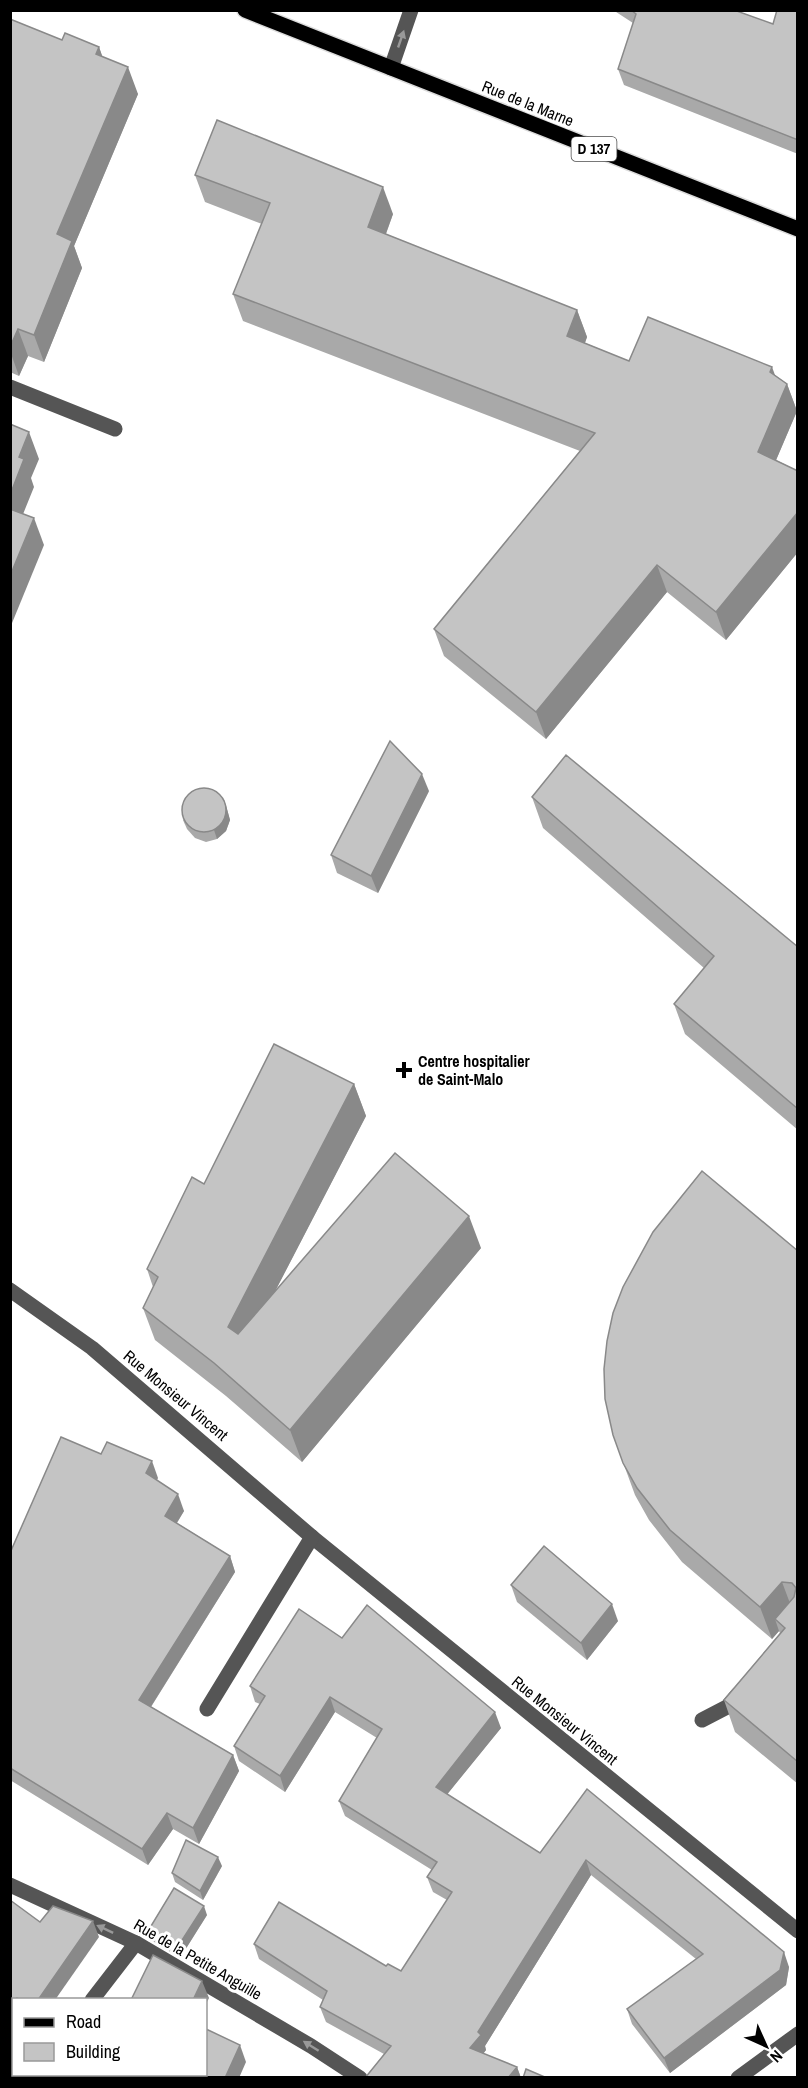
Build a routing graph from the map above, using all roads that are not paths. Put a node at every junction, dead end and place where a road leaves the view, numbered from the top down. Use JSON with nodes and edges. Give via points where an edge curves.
{"nodes":[{"id":1,"x":245,"y":10,"type":"edge"},
{"id":2,"x":411,"y":10,"type":"edge"},
{"id":3,"x":391,"y":68,"type":"junction"},
{"id":4,"x":798,"y":228,"type":"edge"},
{"id":5,"x":10,"y":387,"type":"edge"},
{"id":6,"x":115,"y":429,"type":"dead end"},
{"id":7,"x":10,"y":1290,"type":"edge"},
{"id":8,"x":312,"y":1537,"type":"junction"},
{"id":9,"x":748,"y":1682,"type":"edge"},
{"id":10,"x":207,"y":1709,"type":"dead end"},
{"id":11,"x":702,"y":1720,"type":"dead end"},
{"id":12,"x":10,"y":1885,"type":"edge"},
{"id":13,"x":798,"y":1931,"type":"edge"},
{"id":14,"x":136,"y":1943,"type":"junction"},
{"id":15,"x":94,"y":1998,"type":"edge"},
{"id":16,"x":798,"y":2034,"type":"edge"},
{"id":17,"x":360,"y":2078,"type":"edge"},
{"id":18,"x":738,"y":2078,"type":"edge"}],
"edges":[{"from":1,"to":3,"type":"main road","name":"Rue de la Marne","number":"D 137"},
{"from":3,"to":2,"type":"street","one_way":true},
{"from":3,"to":4,"type":"main road","name":"Rue de la Marne","number":"D 137"},
{"from":5,"to":6,"type":"street"},
{"from":7,"to":8,"type":"street","name":"Rue Monsieur Vincent","via":[[92,1348]]},
{"from":8,"to":10,"type":"street"},
{"from":8,"to":13,"type":"street","name":"Rue Monsieur Vincent"},
{"from":9,"to":11,"type":"street","via":[[726,1707]]},
{"from":14,"to":12,"type":"street","name":"Rue de la Petite Anguille","one_way":true},
{"from":14,"to":15,"type":"street"},
{"from":17,"to":14,"type":"street","name":"Rue de la Petite Anguille","one_way":true},
{"from":16,"to":18,"type":"street"}]}
